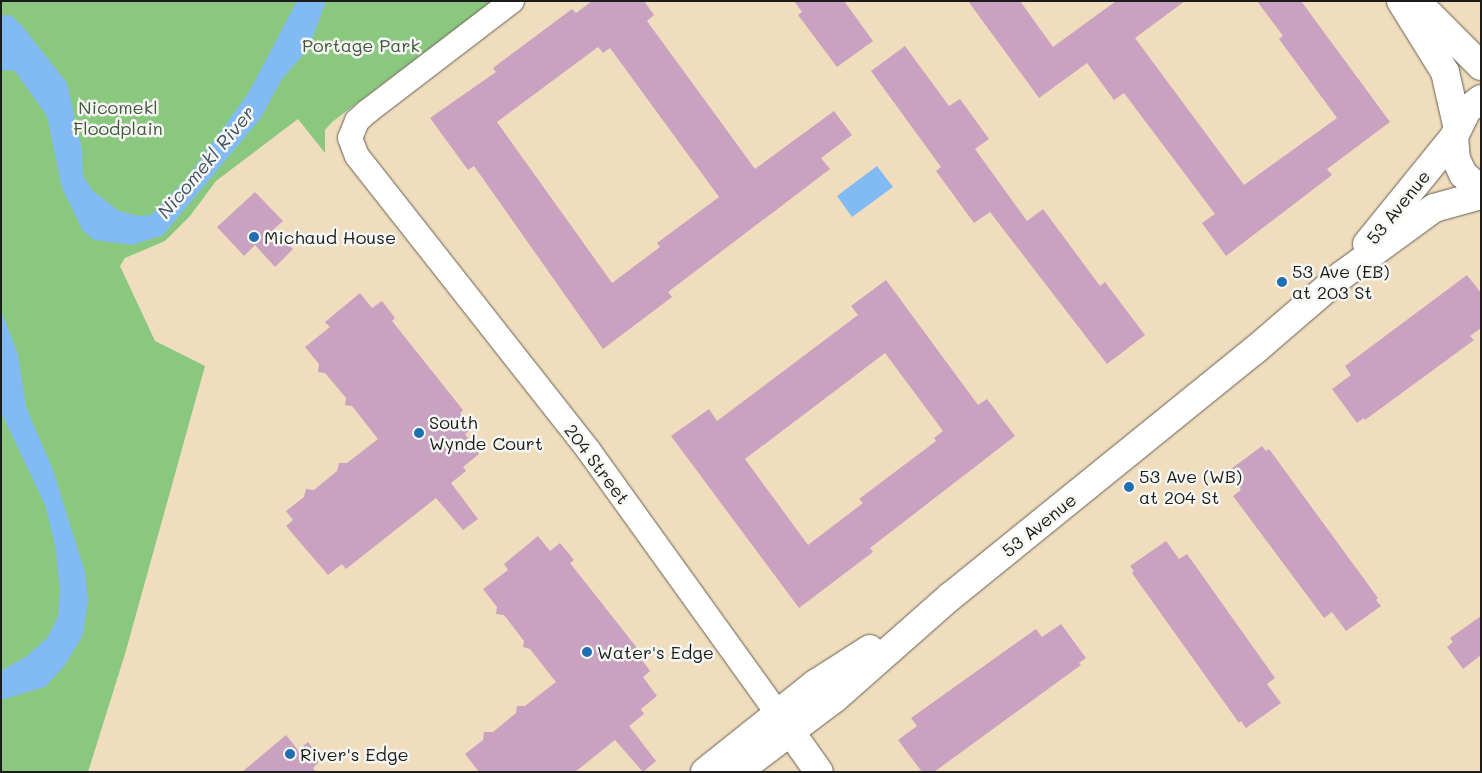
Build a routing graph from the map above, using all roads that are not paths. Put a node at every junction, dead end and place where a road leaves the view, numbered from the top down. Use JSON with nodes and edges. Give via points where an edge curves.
{"nodes":[{"id":1,"x":512,"y":1,"type":"edge"},
{"id":2,"x":1401,"y":1,"type":"edge"},
{"id":3,"x":1416,"y":1,"type":"edge"},
{"id":4,"x":1481,"y":66,"type":"edge"},
{"id":5,"x":1481,"y":98,"type":"edge"},
{"id":6,"x":1456,"y":131,"type":"junction"},
{"id":7,"x":1481,"y":190,"type":"edge"},
{"id":8,"x":1481,"y":196,"type":"edge"},
{"id":9,"x":1341,"y":276,"type":"junction"},
{"id":10,"x":951,"y":596,"type":"junction"},
{"id":11,"x":784,"y":723,"type":"junction"},
{"id":12,"x":705,"y":772,"type":"edge"},
{"id":13,"x":737,"y":772,"type":"edge"},
{"id":14,"x":819,"y":772,"type":"edge"}],
"edges":[{"from":1,"to":11,"type":"street","name":"204 Street","via":[[368,111],[357,121],[350,138],[357,156],[589,451]]},
{"from":2,"to":6,"type":"street","via":[[1445,72]]},
{"from":3,"to":4,"type":"street"},
{"from":5,"to":6,"type":"street","name":"53 Avenue","via":[[1466,110]]},
{"from":6,"to":7,"type":"street","via":[[1456,159],[1463,174]]},
{"from":6,"to":9,"type":"street","name":"53 Avenue"},
{"from":8,"to":9,"type":"street","name":"53 Avenue","via":[[1434,208]]},
{"from":9,"to":10,"type":"street","name":"53 Avenue"},
{"from":10,"to":11,"type":"street","name":"53 Avenue","via":[[834,699]]},
{"from":10,"to":11,"type":"street","name":"53 Avenue","via":[[815,684]]},
{"from":11,"to":12,"type":"street","name":"53 Avenue"},
{"from":11,"to":13,"type":"street","name":"53 Avenue"},
{"from":11,"to":14,"type":"street","name":"204 Street"}]}
